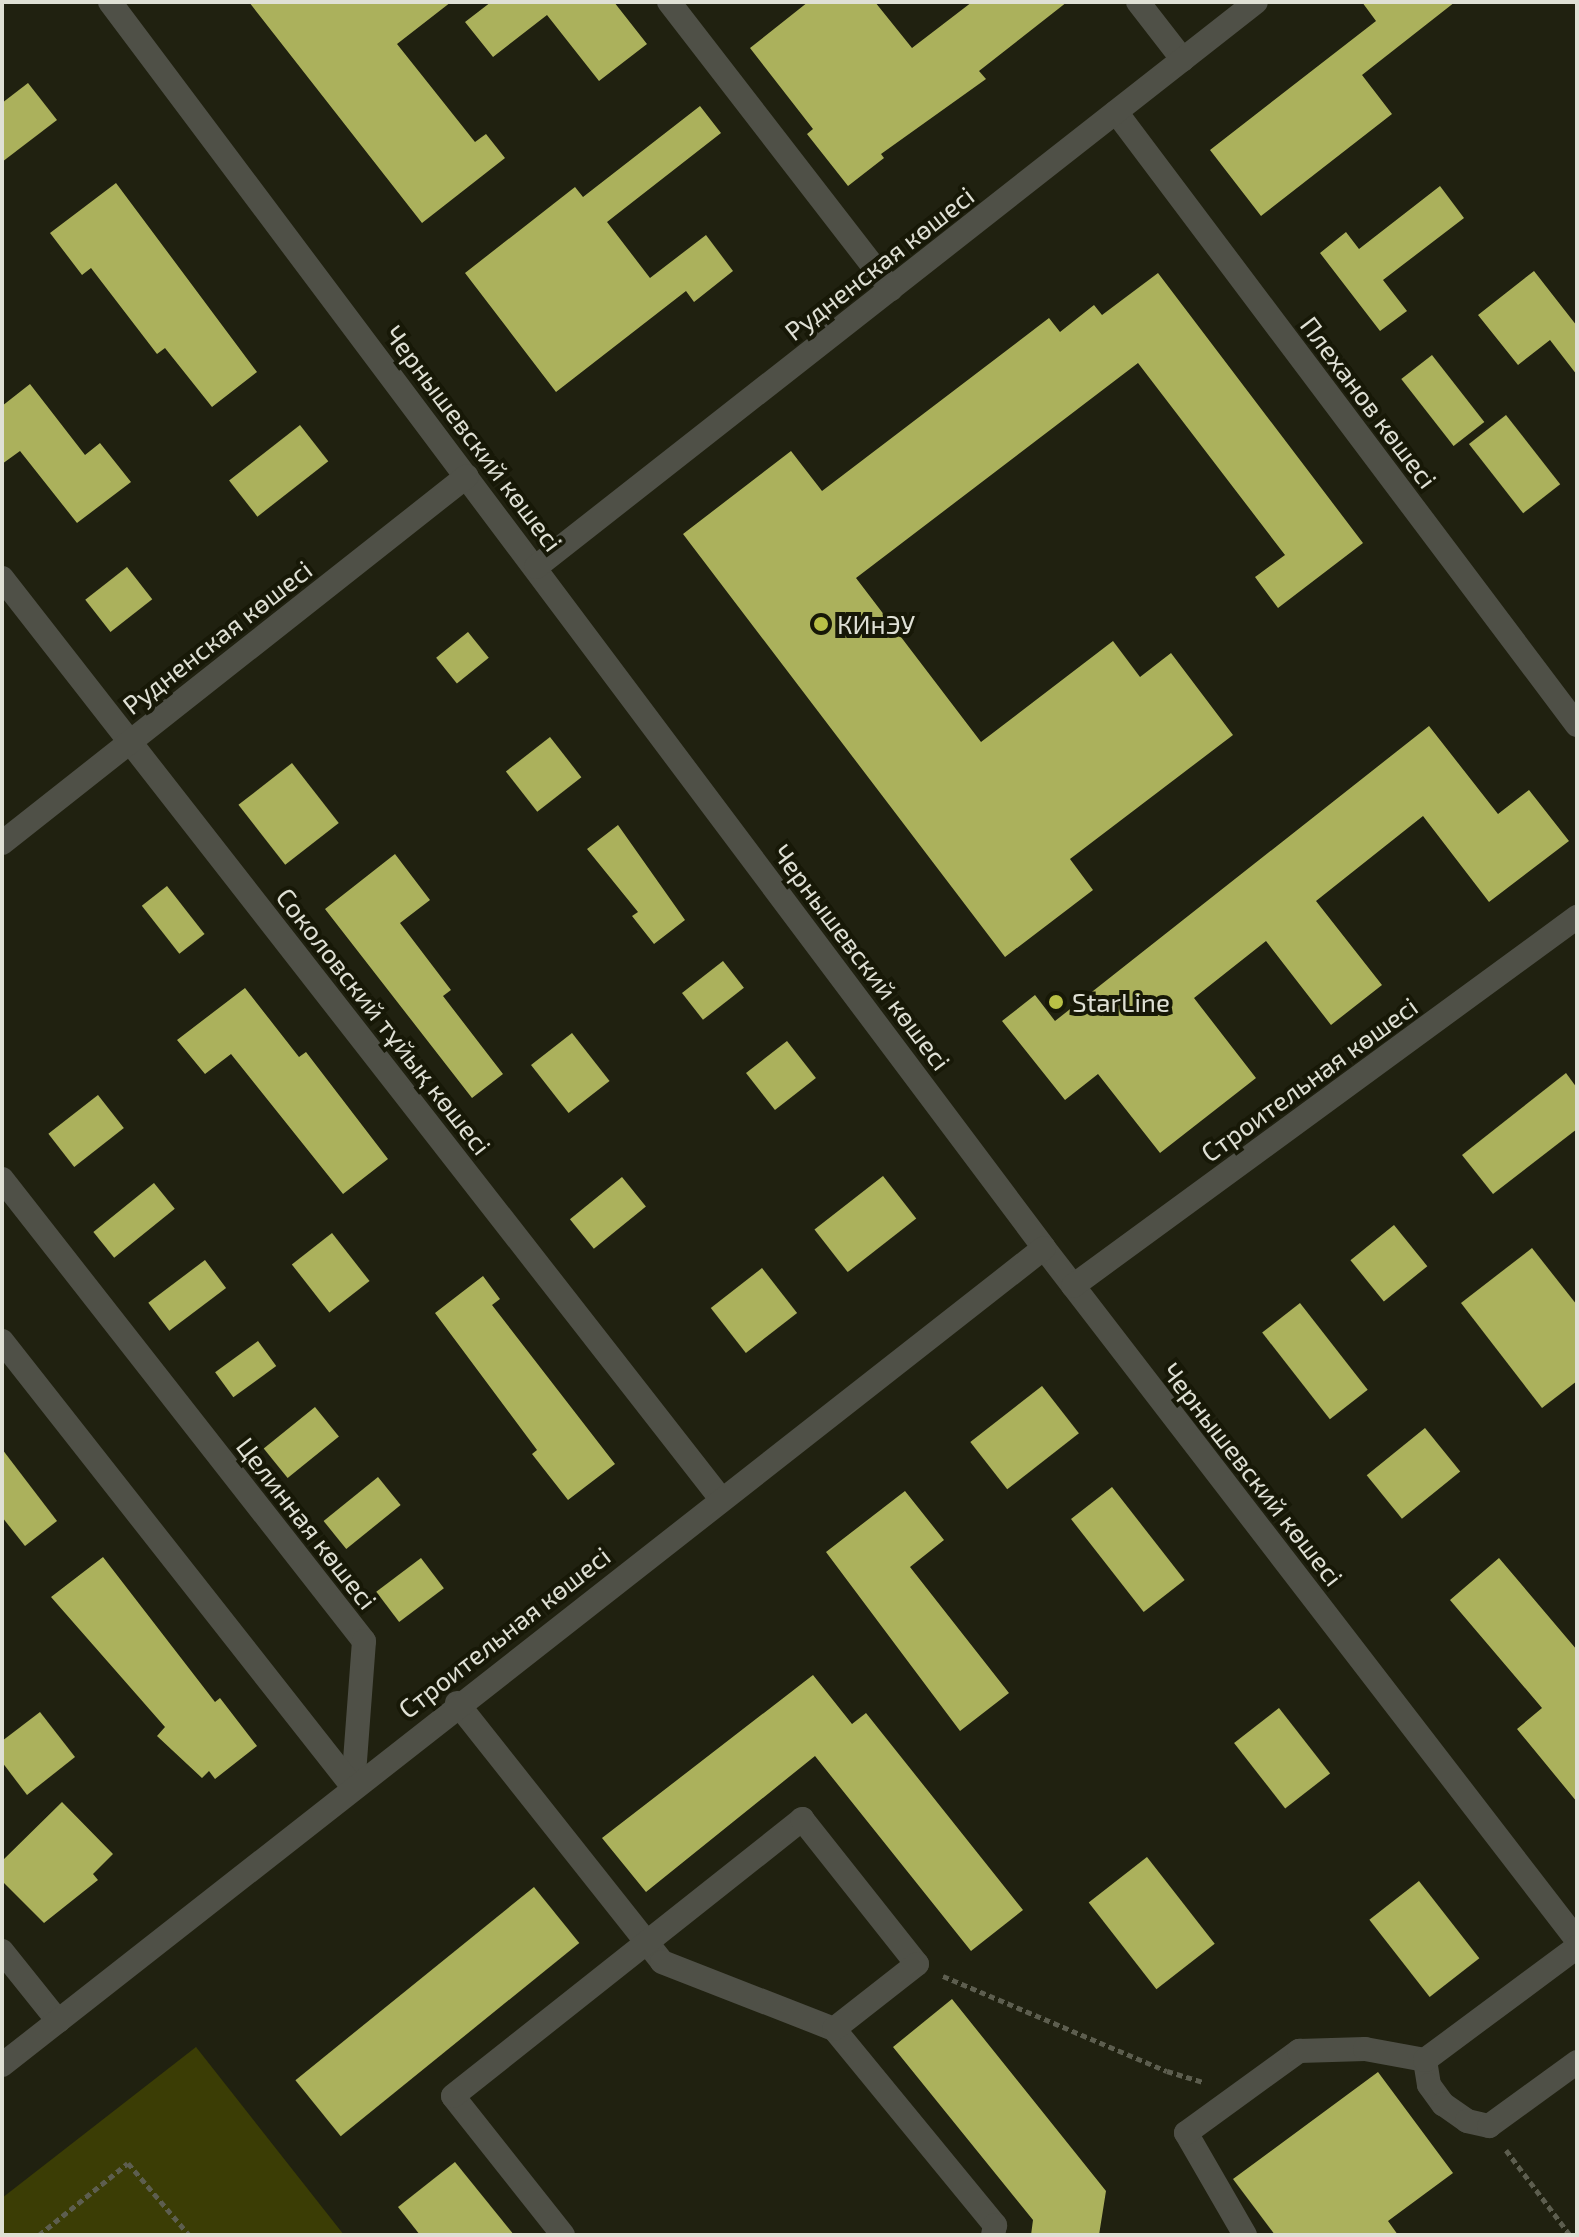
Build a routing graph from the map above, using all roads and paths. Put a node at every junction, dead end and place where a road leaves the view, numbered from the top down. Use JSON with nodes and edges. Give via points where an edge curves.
{"nodes":[{"id":1,"x":110,"y":2,"type":"edge"},
{"id":2,"x":669,"y":2,"type":"edge"},
{"id":3,"x":1138,"y":2,"type":"edge"},
{"id":4,"x":1256,"y":2,"type":"edge"},
{"id":5,"x":1183,"y":60,"type":"junction"},
{"id":6,"x":1116,"y":112,"type":"junction"},
{"id":7,"x":891,"y":289,"type":"junction"},
{"id":8,"x":467,"y":476,"type":"junction"},
{"id":9,"x":536,"y":567,"type":"junction"},
{"id":10,"x":2,"y":578,"type":"edge"},
{"id":11,"x":1577,"y":725,"type":"edge"},
{"id":12,"x":131,"y":741,"type":"junction"},
{"id":13,"x":2,"y":843,"type":"edge"},
{"id":14,"x":1577,"y":917,"type":"edge"},
{"id":15,"x":2,"y":1179,"type":"edge"},
{"id":16,"x":1044,"y":1248,"type":"junction"},
{"id":17,"x":1073,"y":1286,"type":"junction"},
{"id":18,"x":2,"y":1341,"type":"edge"},
{"id":19,"x":721,"y":1499,"type":"junction"},
{"id":20,"x":457,"y":1703,"type":"junction"},
{"id":21,"x":353,"y":1787,"type":"junction"},
{"id":22,"x":1577,"y":1940,"type":"edge"},
{"id":23,"x":646,"y":1943,"type":"junction"},
{"id":24,"x":1577,"y":1947,"type":"edge"},
{"id":25,"x":2,"y":1951,"type":"edge"},
{"id":26,"x":917,"y":1964,"type":"junction"},
{"id":27,"x":58,"y":2021,"type":"junction"},
{"id":28,"x":834,"y":2029,"type":"junction"},
{"id":29,"x":1425,"y":2060,"type":"junction"},
{"id":30,"x":1577,"y":2062,"type":"edge"},
{"id":31,"x":2,"y":2065,"type":"edge"},
{"id":32,"x":1240,"y":2092,"type":"junction"},
{"id":33,"x":1489,"y":2126,"type":"junction"},
{"id":34,"x":39,"y":2235,"type":"edge"},
{"id":35,"x":189,"y":2235,"type":"edge"},
{"id":36,"x":563,"y":2235,"type":"edge"},
{"id":37,"x":993,"y":2235,"type":"edge"},
{"id":38,"x":1245,"y":2235,"type":"edge"},
{"id":39,"x":1570,"y":2235,"type":"edge"}],
"edges":[{"from":1,"to":8,"type":"street","name":"Чернышевский көшесі"},
{"from":2,"to":7,"type":"street"},
{"from":3,"to":5,"type":"street"},
{"from":4,"to":5,"type":"street","name":"Рудненская көшесі"},
{"from":5,"to":6,"type":"street","name":"Рудненская көшесі"},
{"from":6,"to":7,"type":"street","name":"Рудненская көшесі"},
{"from":6,"to":11,"type":"street","name":"Плеханов көшесі"},
{"from":7,"to":9,"type":"street","name":"Рудненская көшесі"},
{"from":8,"to":9,"type":"street","name":"Чернышевский көшесі"},
{"from":8,"to":12,"type":"street","name":"Рудненская көшесі"},
{"from":9,"to":16,"type":"street","name":"Чернышевский көшесі"},
{"from":10,"to":12,"type":"street","name":"Соколовский тұйық көшесі"},
{"from":12,"to":13,"type":"street","name":"Рудненская көшесі"},
{"from":12,"to":19,"type":"street","name":"Соколовский тұйық көшесі"},
{"from":14,"to":17,"type":"street","name":"Строительная көшесі"},
{"from":15,"to":21,"type":"street","name":"Целинная көшесі","via":[[364,1641]]},
{"from":16,"to":17,"type":"street","name":"Чернышевский көшесі"},
{"from":16,"to":19,"type":"street","name":"Строительная көшесі"},
{"from":17,"to":22,"type":"street","name":"Чернышевский көшесі"},
{"from":18,"to":21,"type":"street"},
{"from":19,"to":20,"type":"street","name":"Строительная көшесі"},
{"from":20,"to":21,"type":"street","name":"Строительная көшесі"},
{"from":20,"to":23,"type":"street"},
{"from":21,"to":27,"type":"street","name":"Строительная көшесі"},
{"from":23,"to":26,"type":"street","via":[[802,1819]]},
{"from":23,"to":28,"type":"street","via":[[662,1962]]},
{"from":23,"to":36,"type":"street","via":[[453,2096]]},
{"from":24,"to":29,"type":"street"},
{"from":25,"to":27,"type":"street"},
{"from":26,"to":28,"type":"street"},
{"from":26,"to":32,"type":"path","via":[[1167,2071]]},
{"from":27,"to":31,"type":"street","name":"Строительная көшесі"},
{"from":28,"to":37,"type":"street","via":[[995,2225]]},
{"from":29,"to":32,"type":"street","via":[[1365,2049],[1299,2051]]},
{"from":29,"to":33,"type":"street","via":[[1429,2085],[1443,2104],[1467,2121]]},
{"from":30,"to":33,"type":"street"},
{"from":32,"to":38,"type":"street","via":[[1186,2133]]},
{"from":33,"to":39,"type":"path"},
{"from":34,"to":35,"type":"path","via":[[128,2163]]}]}
